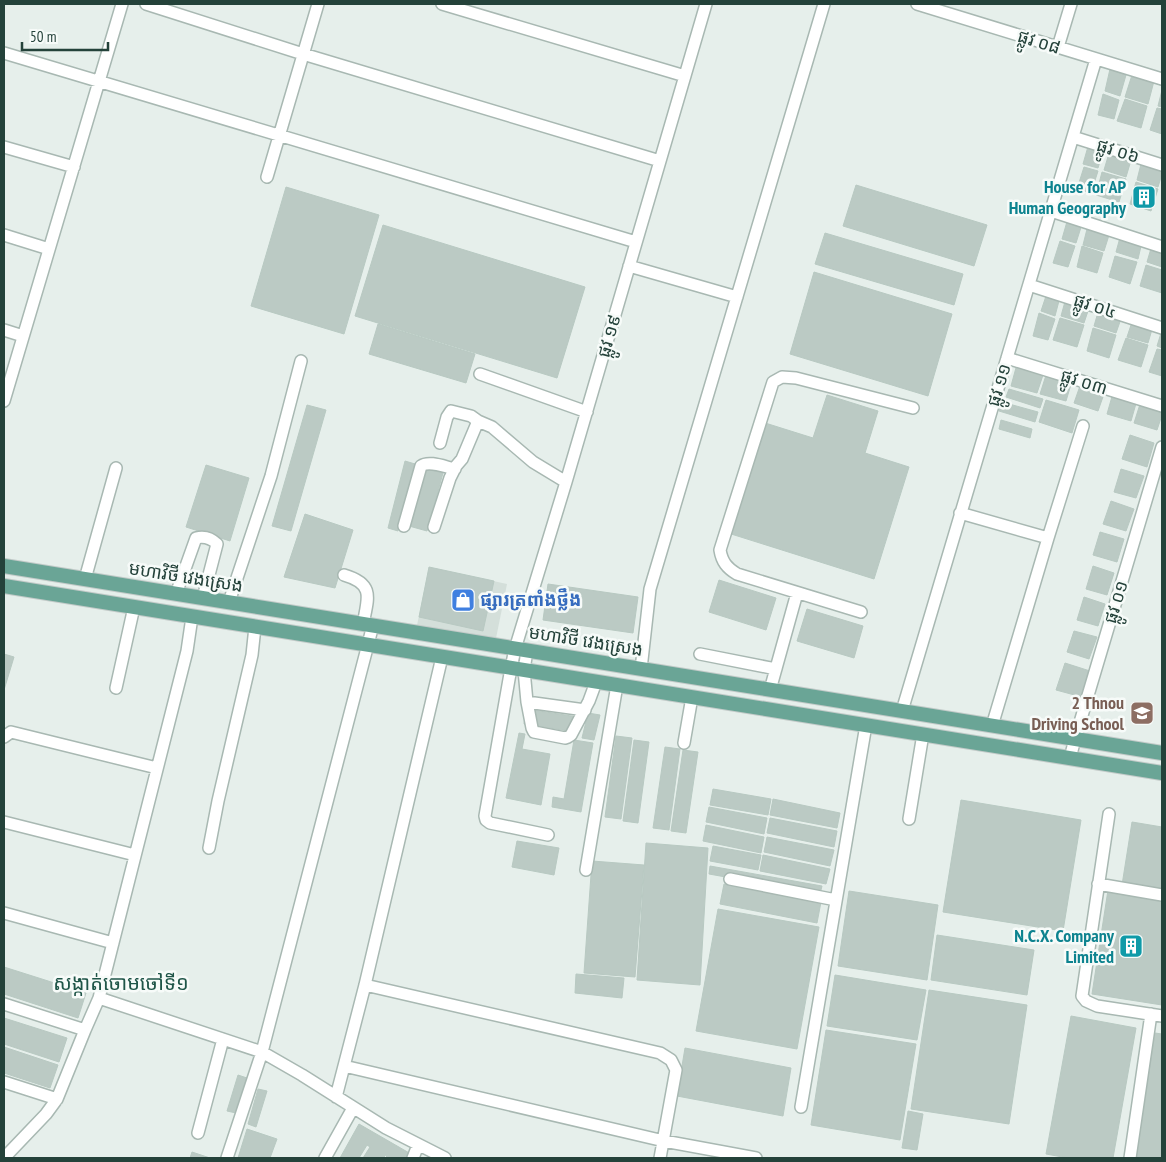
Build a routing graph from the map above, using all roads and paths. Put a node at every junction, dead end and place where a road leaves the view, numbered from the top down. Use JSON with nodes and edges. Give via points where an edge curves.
{"nodes":[{"id":1,"x":122,"y":4,"type":"edge"},
{"id":2,"x":146,"y":4,"type":"edge"},
{"id":3,"x":318,"y":4,"type":"edge"},
{"id":4,"x":442,"y":4,"type":"edge"},
{"id":5,"x":706,"y":4,"type":"edge"},
{"id":6,"x":824,"y":4,"type":"edge"},
{"id":7,"x":917,"y":4,"type":"edge"},
{"id":8,"x":1071,"y":4,"type":"edge"},
{"id":9,"x":1058,"y":47,"type":"junction"},
{"id":10,"x":4,"y":53,"type":"edge"},
{"id":11,"x":303,"y":54,"type":"junction"},
{"id":12,"x":1096,"y":59,"type":"junction"},
{"id":13,"x":685,"y":76,"type":"junction"},
{"id":14,"x":1162,"y":79,"type":"edge"},
{"id":15,"x":99,"y":81,"type":"junction"},
{"id":16,"x":279,"y":135,"type":"junction"},
{"id":17,"x":1073,"y":137,"type":"junction"},
{"id":18,"x":4,"y":147,"type":"edge"},
{"id":19,"x":660,"y":161,"type":"junction"},
{"id":20,"x":1162,"y":165,"type":"edge"},
{"id":21,"x":74,"y":167,"type":"junction"},
{"id":22,"x":267,"y":177,"type":"dead end"},
{"id":23,"x":1051,"y":211,"type":"junction"},
{"id":24,"x":4,"y":235,"type":"edge"},
{"id":25,"x":636,"y":242,"type":"junction"},
{"id":26,"x":1162,"y":247,"type":"edge"},
{"id":27,"x":49,"y":249,"type":"junction"},
{"id":28,"x":629,"y":266,"type":"junction"},
{"id":29,"x":1028,"y":285,"type":"junction"},
{"id":30,"x":737,"y":297,"type":"junction"},
{"id":31,"x":1162,"y":328,"type":"edge"},
{"id":32,"x":4,"y":330,"type":"edge"},
{"id":33,"x":23,"y":336,"type":"junction"},
{"id":34,"x":1007,"y":358,"type":"junction"},
{"id":35,"x":301,"y":361,"type":"dead end"},
{"id":36,"x":480,"y":374,"type":"dead end"},
{"id":37,"x":4,"y":401,"type":"edge"},
{"id":38,"x":1162,"y":406,"type":"edge"},
{"id":39,"x":913,"y":408,"type":"dead end"},
{"id":40,"x":587,"y":412,"type":"junction"},
{"id":41,"x":478,"y":421,"type":"junction"},
{"id":42,"x":1083,"y":426,"type":"dead end"},
{"id":43,"x":440,"y":443,"type":"dead end"},
{"id":44,"x":1162,"y":447,"type":"edge"},
{"id":45,"x":116,"y":468,"type":"dead end"},
{"id":46,"x":455,"y":469,"type":"junction"},
{"id":47,"x":566,"y":482,"type":"junction"},
{"id":48,"x":960,"y":513,"type":"junction"},
{"id":49,"x":404,"y":526,"type":"dead end"},
{"id":50,"x":434,"y":527,"type":"dead end"},
{"id":51,"x":1048,"y":538,"type":"junction"},
{"id":52,"x":4,"y":566,"type":"edge"},
{"id":53,"x":344,"y":575,"type":"dead end"},
{"id":54,"x":85,"y":579,"type":"junction"},
{"id":55,"x":4,"y":586,"type":"edge"},
{"id":56,"x":796,"y":593,"type":"junction"},
{"id":57,"x":176,"y":594,"type":"junction"},
{"id":58,"x":203,"y":598,"type":"junction"},
{"id":59,"x":228,"y":602,"type":"junction"},
{"id":60,"x":134,"y":607,"type":"junction"},
{"id":61,"x":861,"y":612,"type":"dead end"},
{"id":62,"x":192,"y":616,"type":"junction"},
{"id":63,"x":368,"y":625,"type":"junction"},
{"id":64,"x":255,"y":627,"type":"junction"},
{"id":65,"x":367,"y":645,"type":"junction"},
{"id":66,"x":521,"y":650,"type":"junction"},
{"id":67,"x":700,"y":654,"type":"dead end"},
{"id":68,"x":442,"y":657,"type":"junction"},
{"id":69,"x":517,"y":669,"type":"junction"},
{"id":70,"x":641,"y":669,"type":"junction"},
{"id":71,"x":776,"y":669,"type":"junction"},
{"id":72,"x":596,"y":682,"type":"junction"},
{"id":73,"x":617,"y":685,"type":"junction"},
{"id":74,"x":116,"y":688,"type":"dead end"},
{"id":75,"x":770,"y":690,"type":"junction"},
{"id":76,"x":692,"y":697,"type":"junction"},
{"id":77,"x":527,"y":702,"type":"junction"},
{"id":78,"x":584,"y":710,"type":"junction"},
{"id":79,"x":902,"y":711,"type":"junction"},
{"id":80,"x":866,"y":725,"type":"junction"},
{"id":81,"x":992,"y":726,"type":"junction"},
{"id":82,"x":922,"y":734,"type":"junction"},
{"id":83,"x":4,"y":737,"type":"edge"},
{"id":84,"x":1075,"y":739,"type":"junction"},
{"id":85,"x":684,"y":743,"type":"dead end"},
{"id":86,"x":1162,"y":751,"type":"edge"},
{"id":87,"x":1070,"y":758,"type":"junction"},
{"id":88,"x":157,"y":768,"type":"junction"},
{"id":89,"x":1162,"y":773,"type":"edge"},
{"id":90,"x":1108,"y":814,"type":"dead end"},
{"id":91,"x":909,"y":819,"type":"dead end"},
{"id":92,"x":4,"y":822,"type":"edge"},
{"id":93,"x":548,"y":835,"type":"dead end"},
{"id":94,"x":209,"y":848,"type":"dead end"},
{"id":95,"x":135,"y":855,"type":"junction"},
{"id":96,"x":586,"y":870,"type":"dead end"},
{"id":97,"x":730,"y":879,"type":"dead end"},
{"id":98,"x":1098,"y":884,"type":"junction"},
{"id":99,"x":1162,"y":895,"type":"edge"},
{"id":100,"x":836,"y":900,"type":"junction"},
{"id":101,"x":4,"y":913,"type":"edge"},
{"id":102,"x":113,"y":943,"type":"junction"},
{"id":103,"x":365,"y":985,"type":"junction"},
{"id":104,"x":99,"y":998,"type":"junction"},
{"id":105,"x":4,"y":1004,"type":"edge"},
{"id":106,"x":1156,"y":1015,"type":"edge"},
{"id":107,"x":84,"y":1030,"type":"junction"},
{"id":108,"x":223,"y":1039,"type":"junction"},
{"id":109,"x":262,"y":1052,"type":"junction"},
{"id":110,"x":344,"y":1066,"type":"junction"},
{"id":111,"x":4,"y":1082,"type":"edge"},
{"id":112,"x":336,"y":1097,"type":"junction"},
{"id":113,"x":57,"y":1099,"type":"junction"},
{"id":114,"x":801,"y":1107,"type":"dead end"},
{"id":115,"x":353,"y":1108,"type":"junction"},
{"id":116,"x":198,"y":1134,"type":"dead end"},
{"id":117,"x":664,"y":1141,"type":"junction"},
{"id":118,"x":418,"y":1145,"type":"junction"},
{"id":119,"x":4,"y":1158,"type":"edge"},
{"id":120,"x":227,"y":1158,"type":"edge"},
{"id":121,"x":325,"y":1158,"type":"edge"},
{"id":122,"x":413,"y":1158,"type":"edge"},
{"id":123,"x":445,"y":1158,"type":"edge"},
{"id":124,"x":660,"y":1158,"type":"edge"},
{"id":125,"x":756,"y":1158,"type":"edge"},
{"id":126,"x":1130,"y":1158,"type":"edge"}],
"edges":[{"from":1,"to":15,"type":"street"},
{"from":2,"to":11,"type":"street"},
{"from":3,"to":11,"type":"street"},
{"from":4,"to":13,"type":"street"},
{"from":5,"to":13,"type":"street","name":"ផ្លូវ ១៩"},
{"from":6,"to":30,"type":"street"},
{"from":7,"to":9,"type":"street","name":"ផ្លូវ ០៨"},
{"from":8,"to":9,"type":"street"},
{"from":9,"to":12,"type":"street","name":"ផ្លូវ ០៨"},
{"from":10,"to":15,"type":"street"},
{"from":11,"to":16,"type":"street"},
{"from":11,"to":19,"type":"street"},
{"from":12,"to":14,"type":"street","name":"ផ្លូវ ០៨"},
{"from":12,"to":17,"type":"street","name":"ផ្លូវ ១១"},
{"from":13,"to":19,"type":"street","name":"ផ្លូវ ១៩"},
{"from":15,"to":16,"type":"street"},
{"from":15,"to":21,"type":"street"},
{"from":16,"to":22,"type":"street"},
{"from":16,"to":25,"type":"street"},
{"from":17,"to":20,"type":"street","name":"ផ្លូវ ០៦"},
{"from":17,"to":23,"type":"street","name":"ផ្លូវ ១១"},
{"from":18,"to":21,"type":"street"},
{"from":19,"to":25,"type":"street","name":"ផ្លូវ ១៩"},
{"from":21,"to":27,"type":"street"},
{"from":23,"to":26,"type":"street"},
{"from":23,"to":29,"type":"street","name":"ផ្លូវ ១១"},
{"from":24,"to":27,"type":"street"},
{"from":25,"to":28,"type":"street","name":"ផ្លូវ ១៩"},
{"from":27,"to":33,"type":"street"},
{"from":28,"to":30,"type":"street"},
{"from":28,"to":40,"type":"street","name":"ផ្លូវ ១៩"},
{"from":29,"to":31,"type":"street","name":"ផ្លូវ ០៤"},
{"from":29,"to":34,"type":"street","name":"ផ្លូវ ១១"},
{"from":30,"to":70,"type":"street","via":[[650,589]]},
{"from":32,"to":33,"type":"street"},
{"from":33,"to":37,"type":"street"},
{"from":34,"to":38,"type":"street","name":"ផ្លូវ ០៣"},
{"from":34,"to":48,"type":"street","name":"ផ្លូវ ១១"},
{"from":35,"to":59,"type":"street","via":[[271,476]]},
{"from":36,"to":40,"type":"street"},
{"from":39,"to":56,"type":"street","via":[[796,378],[782,377],[773,382],[720,550],[727,567],[737,574]]},
{"from":40,"to":47,"type":"street","name":"ផ្លូវ ១៩"},
{"from":41,"to":43,"type":"street","via":[[451,411]]},
{"from":41,"to":46,"type":"street"},
{"from":41,"to":47,"type":"street","via":[[492,427],[533,462]]},
{"from":42,"to":51,"type":"street"},
{"from":44,"to":84,"type":"street","name":"ផ្លូវ ០១"},
{"from":45,"to":54,"type":"street"},
{"from":46,"to":49,"type":"street","via":[[428,463],[421,466]]},
{"from":46,"to":50,"type":"street"},
{"from":47,"to":66,"type":"street","name":"ផ្លូវ ១៩"},
{"from":48,"to":51,"type":"street"},
{"from":48,"to":79,"type":"street","name":"ផ្លូវ ១១"},
{"from":51,"to":81,"type":"street"},
{"from":52,"to":54,"type":"main road","name":"មហាវិថី វេងស្រេង"},
{"from":53,"to":63,"type":"street","via":[[365,586]]},
{"from":54,"to":57,"type":"main road","name":"មហាវិថី វេងស្រេង"},
{"from":55,"to":60,"type":"main road"},
{"from":56,"to":61,"type":"street"},
{"from":56,"to":71,"type":"street"},
{"from":57,"to":58,"type":"main road","name":"មហាវិថី វេងស្រេង"},
{"from":57,"to":58,"type":"street","via":[[196,538],[202,536],[217,544]]},
{"from":58,"to":59,"type":"main road","name":"មហាវិថី វេងស្រេង"},
{"from":59,"to":63,"type":"main road","name":"មហាវិថី វេងស្រេង"},
{"from":60,"to":62,"type":"main road"},
{"from":60,"to":74,"type":"street"},
{"from":62,"to":64,"type":"main road"},
{"from":62,"to":88,"type":"street","via":[[187,651]]},
{"from":63,"to":65,"type":"street"},
{"from":63,"to":66,"type":"main road","name":"មហាវិថី វេងស្រេង"},
{"from":64,"to":65,"type":"main road"},
{"from":64,"to":94,"type":"street","via":[[252,656]]},
{"from":65,"to":68,"type":"main road"},
{"from":65,"to":109,"type":"street"},
{"from":66,"to":69,"type":"street","name":"ផ្លូវ ១៩"},
{"from":66,"to":70,"type":"main road","name":"មហាវិថី វេងស្រេង"},
{"from":67,"to":71,"type":"street"},
{"from":68,"to":69,"type":"main road"},
{"from":68,"to":103,"type":"street"},
{"from":69,"to":72,"type":"main road"},
{"from":69,"to":77,"type":"street"},
{"from":69,"to":93,"type":"street","name":"ផ្លូវ ១៩","via":[[485,816],[490,824]]},
{"from":70,"to":75,"type":"main road","name":"មហាវិថី វេងស្រេង"},
{"from":71,"to":75,"type":"street"},
{"from":72,"to":73,"type":"main road"},
{"from":72,"to":78,"type":"street"},
{"from":73,"to":76,"type":"main road"},
{"from":73,"to":96,"type":"street"},
{"from":75,"to":79,"type":"main road","name":"មហាវិថី វេងស្រេង"},
{"from":76,"to":80,"type":"main road"},
{"from":76,"to":85,"type":"street"},
{"from":77,"to":78,"type":"street"},
{"from":77,"to":78,"type":"street","via":[[534,732],[565,738],[571,735]]},
{"from":79,"to":81,"type":"main road","name":"មហាវិថី វេងស្រេង"},
{"from":80,"to":82,"type":"main road"},
{"from":80,"to":100,"type":"street"},
{"from":81,"to":84,"type":"main road","name":"មហាវិថី វេងស្រេង"},
{"from":82,"to":87,"type":"main road"},
{"from":82,"to":91,"type":"street"},
{"from":83,"to":88,"type":"street","via":[[11,732]]},
{"from":84,"to":86,"type":"main road","name":"មហាវិថី វេងស្រេង"},
{"from":84,"to":87,"type":"street","name":"ផ្លូវ ០១"},
{"from":87,"to":89,"type":"main road"},
{"from":88,"to":95,"type":"street"},
{"from":90,"to":98,"type":"street"},
{"from":92,"to":95,"type":"street"},
{"from":95,"to":102,"type":"street"},
{"from":97,"to":100,"type":"street"},
{"from":98,"to":99,"type":"street"},
{"from":98,"to":106,"type":"street","via":[[1082,996],[1097,1006]]},
{"from":100,"to":114,"type":"street"},
{"from":101,"to":102,"type":"street"},
{"from":102,"to":104,"type":"street"},
{"from":103,"to":110,"type":"street"},
{"from":103,"to":117,"type":"street","via":[[660,1053],[671,1060],[676,1070]]},
{"from":104,"to":107,"type":"street"},
{"from":104,"to":108,"type":"street"},
{"from":105,"to":107,"type":"street"},
{"from":106,"to":126,"type":"street"},
{"from":107,"to":113,"type":"street"},
{"from":108,"to":109,"type":"street"},
{"from":108,"to":116,"type":"street"},
{"from":109,"to":112,"type":"street"},
{"from":109,"to":120,"type":"street"},
{"from":110,"to":112,"type":"street"},
{"from":110,"to":117,"type":"street"},
{"from":111,"to":113,"type":"street"},
{"from":112,"to":115,"type":"street"},
{"from":113,"to":119,"type":"street"},
{"from":115,"to":118,"type":"street"},
{"from":115,"to":121,"type":"street"},
{"from":117,"to":124,"type":"street"},
{"from":117,"to":125,"type":"street"},
{"from":118,"to":122,"type":"street"},
{"from":118,"to":123,"type":"street"}]}
